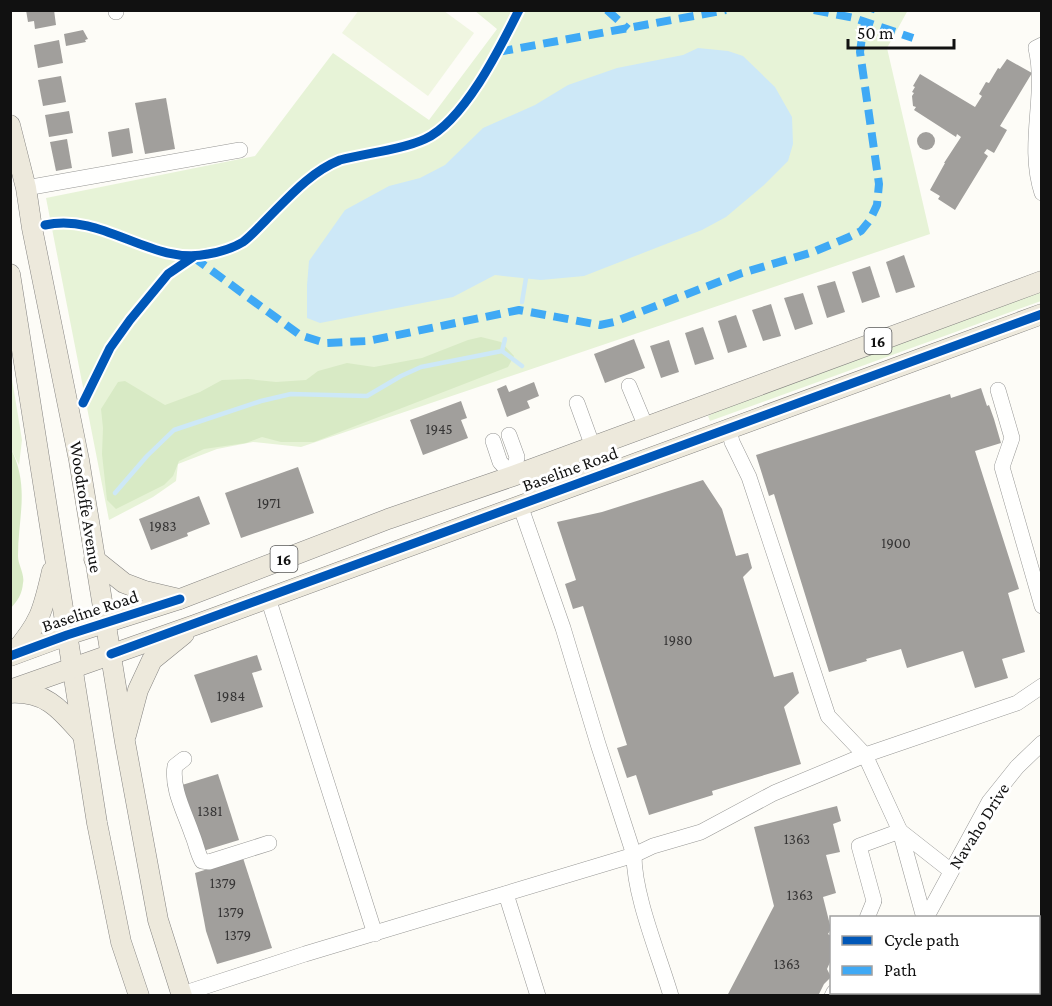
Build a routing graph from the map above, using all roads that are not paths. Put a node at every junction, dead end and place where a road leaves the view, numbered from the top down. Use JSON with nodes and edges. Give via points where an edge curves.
{"nodes":[{"id":1,"x":1041,"y":45,"type":"edge"},
{"id":2,"x":10,"y":125,"type":"edge"},
{"id":3,"x":240,"y":150,"type":"dead end"},
{"id":4,"x":26,"y":188,"type":"junction"},
{"id":5,"x":1041,"y":193,"type":"edge"},
{"id":6,"x":10,"y":274,"type":"edge"},
{"id":7,"x":1041,"y":281,"type":"edge"},
{"id":8,"x":1041,"y":314,"type":"edge"},
{"id":9,"x":629,"y":386,"type":"dead end"},
{"id":10,"x":998,"y":390,"type":"dead end"},
{"id":11,"x":577,"y":403,"type":"dead end"},
{"id":12,"x":646,"y":427,"type":"junction"},
{"id":13,"x":729,"y":429,"type":"junction"},
{"id":14,"x":509,"y":435,"type":"dead end"},
{"id":15,"x":493,"y":441,"type":"dead end"},
{"id":16,"x":593,"y":447,"type":"junction"},
{"id":17,"x":513,"y":476,"type":"junction"},
{"id":18,"x":520,"y":505,"type":"junction"},
{"id":19,"x":94,"y":559,"type":"junction"},
{"id":20,"x":55,"y":560,"type":"junction"},
{"id":21,"x":268,"y":598,"type":"junction"},
{"id":22,"x":180,"y":599,"type":"junction"},
{"id":23,"x":1041,"y":606,"type":"edge"},
{"id":24,"x":105,"y":623,"type":"junction"},
{"id":25,"x":195,"y":625,"type":"junction"},
{"id":26,"x":67,"y":635,"type":"junction"},
{"id":27,"x":111,"y":654,"type":"junction"},
{"id":28,"x":11,"y":656,"type":"edge"},
{"id":29,"x":71,"y":668,"type":"junction"},
{"id":30,"x":1041,"y":686,"type":"edge"},
{"id":31,"x":10,"y":692,"type":"edge"},
{"id":32,"x":81,"y":733,"type":"junction"},
{"id":33,"x":124,"y":742,"type":"junction"},
{"id":34,"x":1041,"y":742,"type":"edge"},
{"id":35,"x":864,"y":755,"type":"junction"},
{"id":36,"x":184,"y":759,"type":"dead end"},
{"id":37,"x":900,"y":831,"type":"junction"},
{"id":38,"x":269,"y":843,"type":"dead end"},
{"id":39,"x":634,"y":855,"type":"junction"},
{"id":40,"x":951,"y":871,"type":"junction"},
{"id":41,"x":506,"y":894,"type":"junction"},
{"id":42,"x":868,"y":916,"type":"edge"},
{"id":43,"x":924,"y":916,"type":"edge"},
{"id":44,"x":926,"y":916,"type":"edge"},
{"id":45,"x":375,"y":934,"type":"junction"},
{"id":46,"x":182,"y":995,"type":"edge"},
{"id":47,"x":139,"y":996,"type":"edge"},
{"id":48,"x":538,"y":996,"type":"edge"},
{"id":49,"x":671,"y":996,"type":"edge"}],
"edges":[{"from":1,"to":5,"type":"street","via":[[1036,48],[1040,67],[1034,146]]},
{"from":2,"to":4,"type":"main road","name":"Woodroffe Avenue"},
{"from":3,"to":4,"type":"street"},
{"from":4,"to":19,"type":"main road","name":"Woodroffe Avenue","via":[[79,460]]},
{"from":6,"to":20,"type":"main road"},
{"from":7,"to":12,"type":"main road","name":"Baseline Road","number":"16"},
{"from":8,"to":13,"type":"main road","name":"Baseline Road","number":"16"},
{"from":9,"to":12,"type":"street"},
{"from":10,"to":23,"type":"street","via":[[1012,438],[1002,467]]},
{"from":11,"to":16,"type":"street"},
{"from":12,"to":16,"type":"main road","name":"Baseline Road","number":"16"},
{"from":13,"to":18,"type":"main road","name":"Baseline Road","number":"16"},
{"from":13,"to":35,"type":"street","via":[[749,477],[828,716]]},
{"from":14,"to":17,"type":"street","via":[[517,457]]},
{"from":15,"to":17,"type":"street","via":[[500,462]]},
{"from":16,"to":17,"type":"main road","name":"Baseline Road","number":"16"},
{"from":17,"to":18,"type":"main road"},
{"from":17,"to":22,"type":"main road","name":"Baseline Road","number":"16"},
{"from":18,"to":21,"type":"main road","name":"Baseline Road","number":"16"},
{"from":18,"to":39,"type":"street","via":[[563,627]]},
{"from":19,"to":22,"type":"main road","via":[[124,584]]},
{"from":19,"to":24,"type":"main road","name":"Woodroffe Avenue"},
{"from":20,"to":26,"type":"main road"},
{"from":20,"to":28,"type":"main road","via":[[42,612],[31,633]]},
{"from":21,"to":25,"type":"main road","name":"Baseline Road","number":"16"},
{"from":21,"to":45,"type":"street"},
{"from":22,"to":24,"type":"main road","name":"Baseline Road","number":"16"},
{"from":24,"to":26,"type":"main road","name":"Baseline Road","number":"16"},
{"from":24,"to":27,"type":"main road","name":"Woodroffe Avenue"},
{"from":25,"to":27,"type":"main road","name":"Baseline Road","number":"16"},
{"from":25,"to":33,"type":"main road","via":[[152,660],[138,690]]},
{"from":26,"to":28,"type":"main road","name":"Baseline Road","number":"16"},
{"from":26,"to":29,"type":"main road"},
{"from":27,"to":29,"type":"main road","name":"Baseline Road","number":"16"},
{"from":27,"to":33,"type":"main road","name":"Woodroffe Avenue"},
{"from":29,"to":31,"type":"main road","name":"Baseline Road","number":"16"},
{"from":29,"to":32,"type":"main road"},
{"from":30,"to":35,"type":"street","via":[[1017,703]]},
{"from":31,"to":32,"type":"main road","via":[[49,701]]},
{"from":32,"to":47,"type":"main road","via":[[121,942]]},
{"from":33,"to":46,"type":"main road","name":"Woodroffe Avenue","via":[[158,920]]},
{"from":34,"to":40,"type":"street","name":"Navaho Drive","via":[[989,802]]},
{"from":35,"to":37,"type":"street"},
{"from":35,"to":39,"type":"street","via":[[774,793],[701,832]]},
{"from":36,"to":38,"type":"street","via":[[175,765],[174,775],[184,837],[195,860],[209,862]]},
{"from":37,"to":40,"type":"street"},
{"from":37,"to":42,"type":"street","via":[[859,846],[874,902]]},
{"from":37,"to":43,"type":"street"},
{"from":39,"to":41,"type":"street"},
{"from":39,"to":49,"type":"street","via":[[634,871]]},
{"from":40,"to":44,"type":"street","name":"Navaho Drive"},
{"from":41,"to":45,"type":"street"},
{"from":41,"to":48,"type":"street"},
{"from":45,"to":46,"type":"street"}]}
